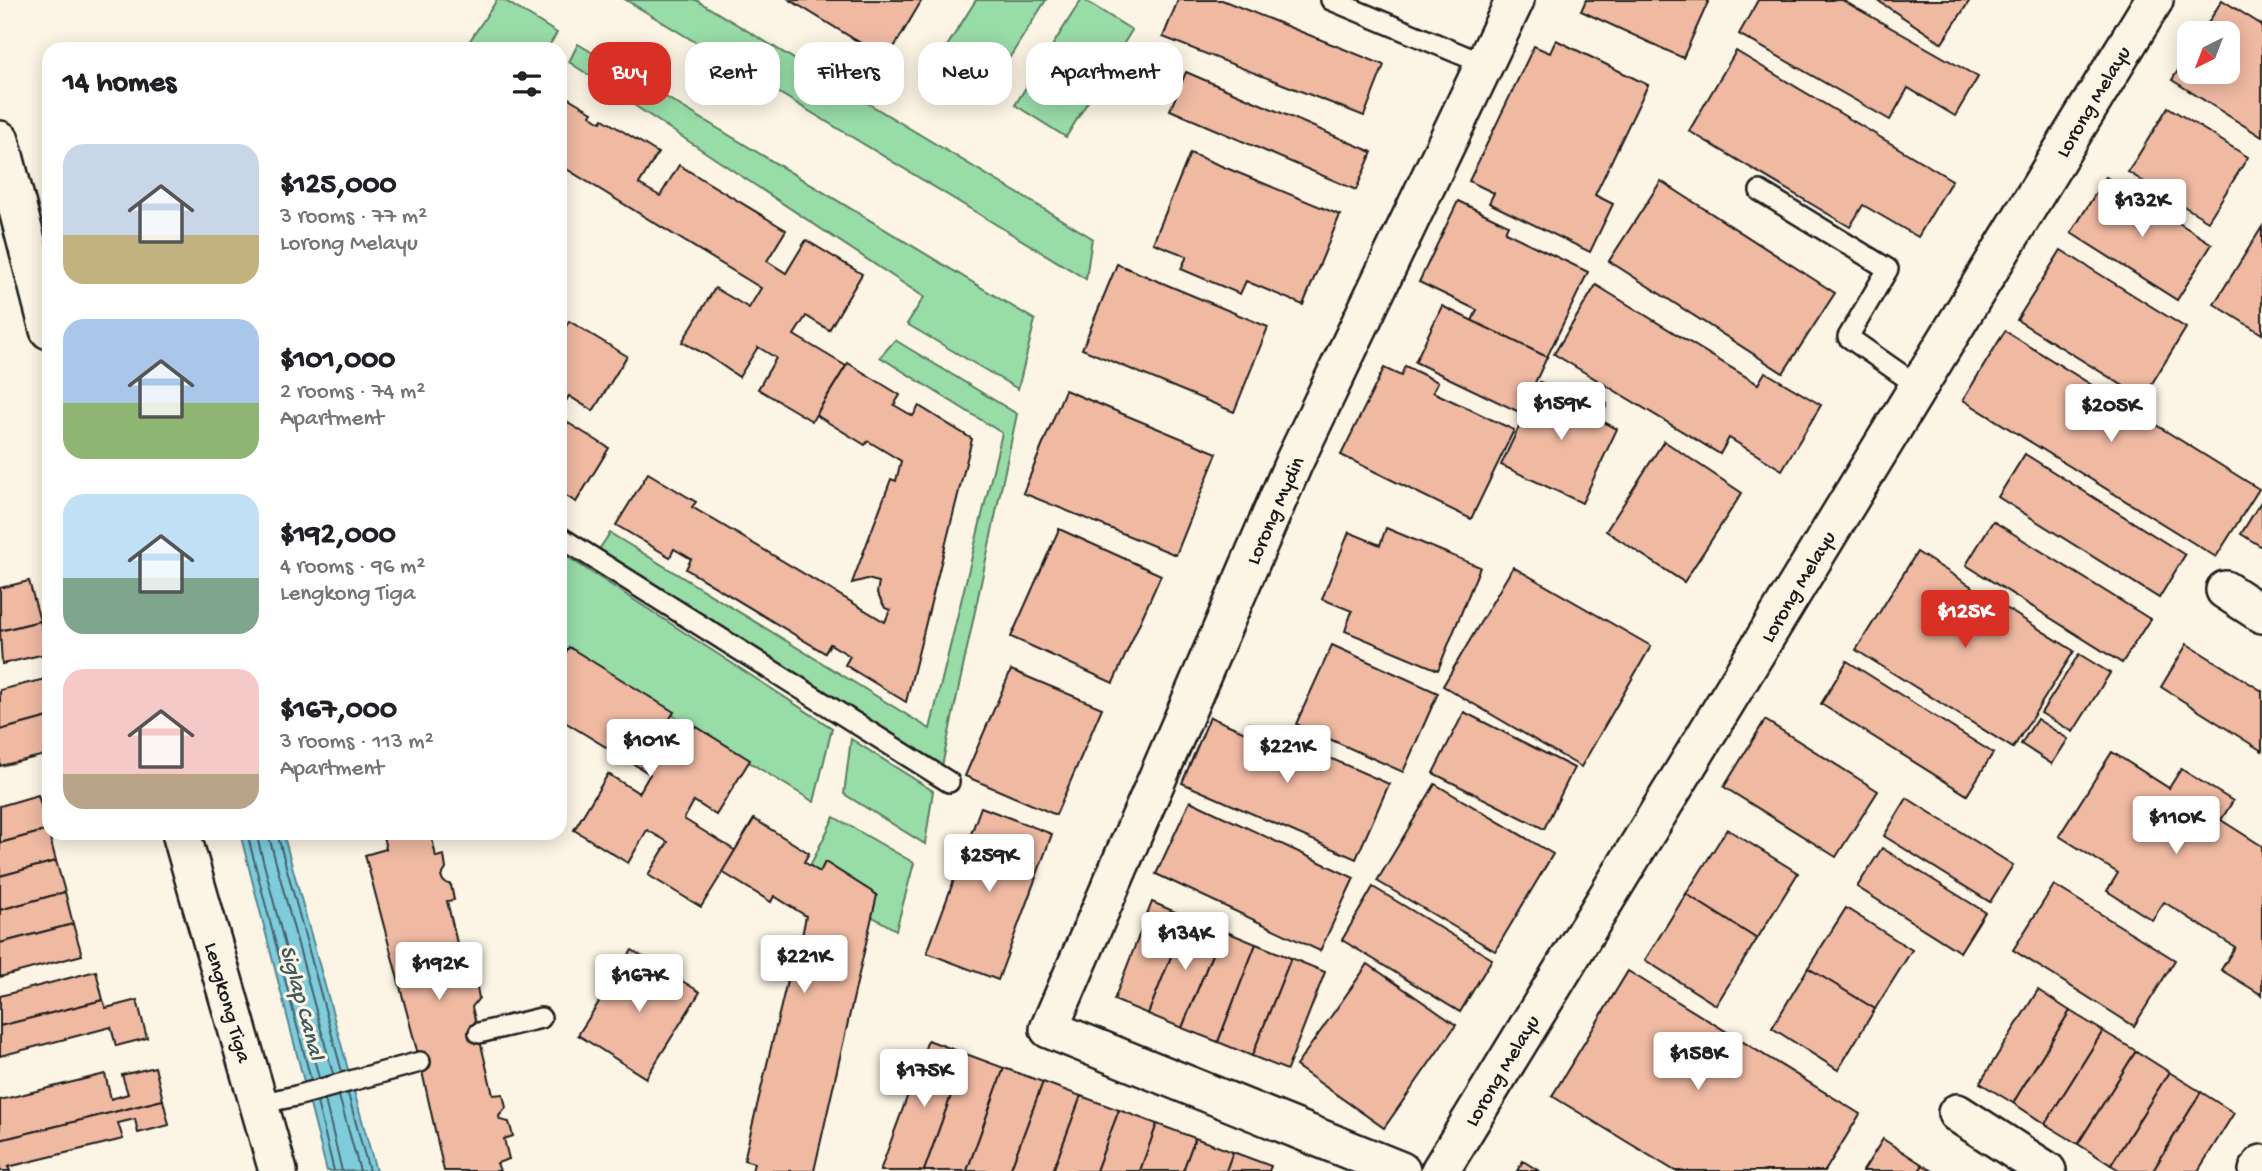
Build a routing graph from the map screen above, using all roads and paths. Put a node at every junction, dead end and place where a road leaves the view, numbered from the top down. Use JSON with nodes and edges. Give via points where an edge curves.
{"nodes":[{"id":1,"x":1331,"y":0,"type":"edge"},
{"id":2,"x":1515,"y":0,"type":"edge"},
{"id":3,"x":2154,"y":0,"type":"edge"},
{"id":4,"x":1484,"y":64,"type":"junction"},
{"id":5,"x":0,"y":140,"type":"edge"},
{"id":6,"x":1760,"y":191,"type":"dead end"},
{"id":7,"x":42,"y":303,"type":"edge"},
{"id":8,"x":1918,"y":386,"type":"junction"},
{"id":9,"x":567,"y":541,"type":"edge"},
{"id":10,"x":2225,"y":590,"type":"dead end"},
{"id":11,"x":2262,"y":614,"type":"edge"},
{"id":12,"x":949,"y":782,"type":"dead end"},
{"id":13,"x":183,"y":840,"type":"edge"},
{"id":14,"x":541,"y":1018,"type":"dead end"},
{"id":15,"x":479,"y":1033,"type":"dead end"},
{"id":16,"x":420,"y":1062,"type":"dead end"},
{"id":17,"x":258,"y":1104,"type":"junction"},
{"id":18,"x":1957,"y":1114,"type":"dead end"},
{"id":19,"x":2262,"y":1164,"type":"edge"},
{"id":20,"x":278,"y":1171,"type":"edge"},
{"id":21,"x":1401,"y":1171,"type":"edge"},
{"id":22,"x":1440,"y":1171,"type":"edge"},
{"id":23,"x":2047,"y":1171,"type":"edge"},
{"id":24,"x":2258,"y":1171,"type":"edge"}],
"edges":[{"from":1,"to":4,"type":"lane"},
{"from":2,"to":4,"type":"street","name":"Lorong Mydin"},
{"from":3,"to":8,"type":"street","name":"Lorong Melayu"},
{"from":4,"to":21,"type":"street","name":"Lorong Mydin","via":[[1294,462],[1049,1028]]},
{"from":5,"to":7,"type":"street"},
{"from":6,"to":8,"type":"lane","via":[[1888,270],[1849,337]]},
{"from":8,"to":22,"type":"street","name":"Lorong Melayu"},
{"from":9,"to":12,"type":"lane"},
{"from":10,"to":11,"type":"street"},
{"from":13,"to":17,"type":"street","name":"Lengkong Tiga"},
{"from":14,"to":15,"type":"lane"},
{"from":16,"to":17,"type":"lane"},
{"from":17,"to":20,"type":"street","name":"Lengkong Tiga"},
{"from":18,"to":23,"type":"street"},
{"from":19,"to":24,"type":"street"}]}
